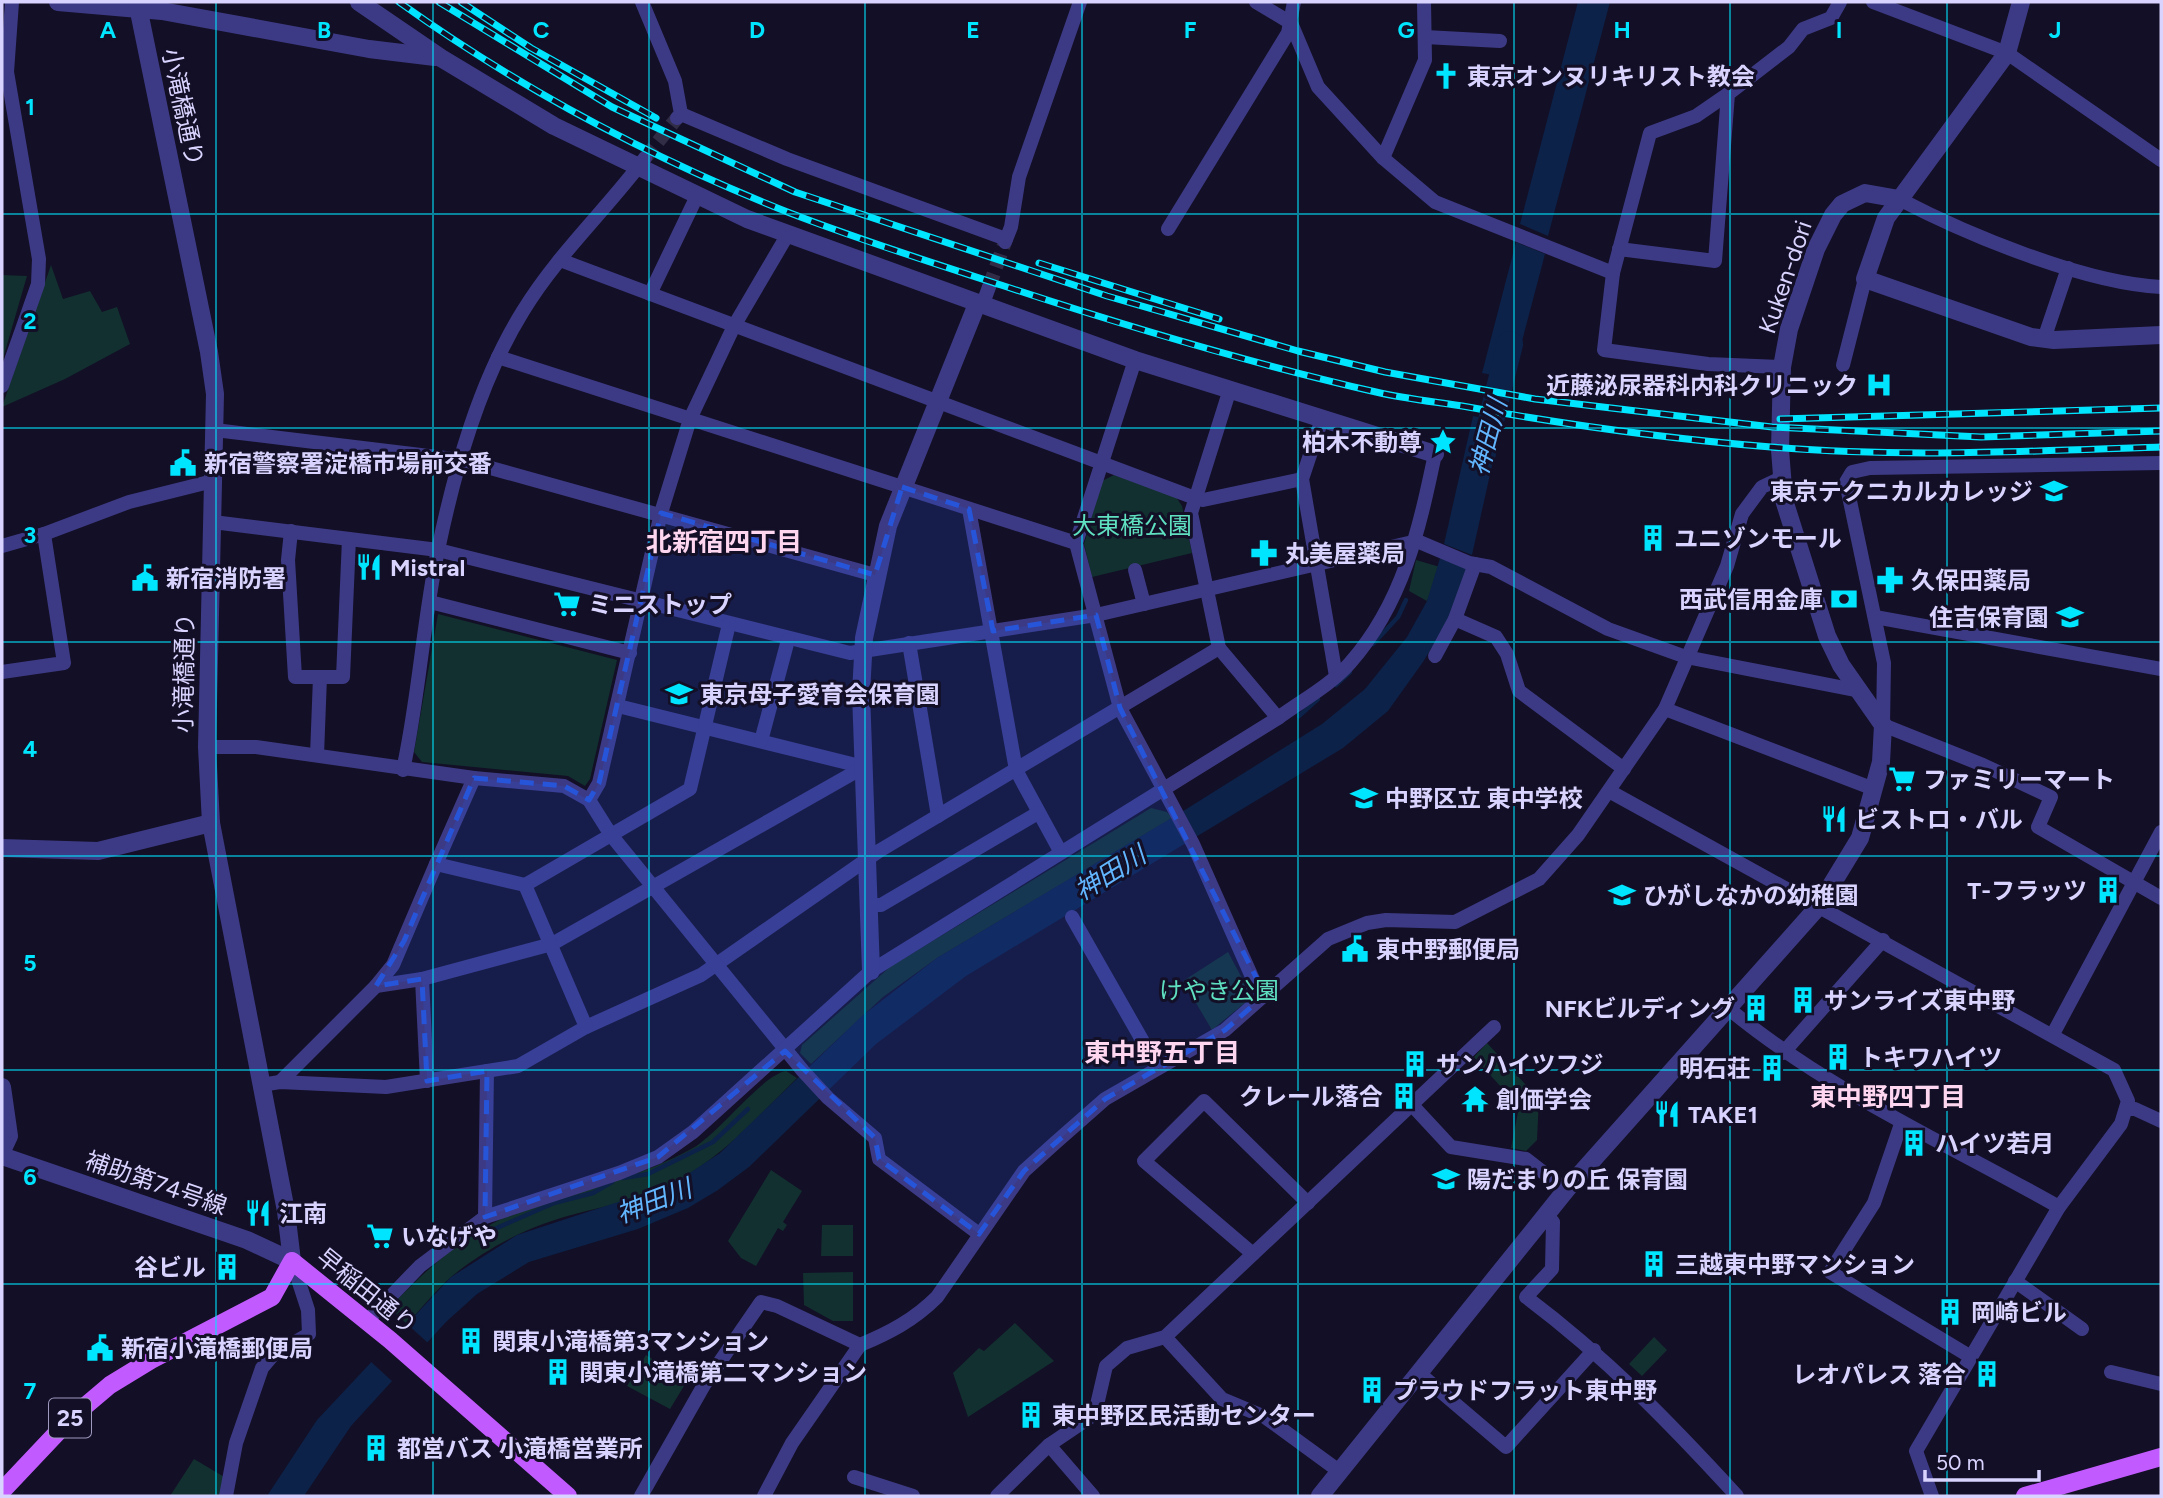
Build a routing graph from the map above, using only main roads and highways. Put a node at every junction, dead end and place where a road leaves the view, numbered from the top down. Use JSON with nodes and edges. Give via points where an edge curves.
{"nodes":[{"id":1,"x":2161,"y":1457,"type":"edge"},
{"id":2,"x":2,"y":1491,"type":"edge"},
{"id":3,"x":2056,"y":1492,"type":"edge"},
{"id":4,"x":568,"y":1496,"type":"edge"},
{"id":5,"x":2025,"y":1496,"type":"edge"}],
"edges":[{"from":1,"to":3,"type":"main road"},
{"from":2,"to":4,"type":"main road","name":"早稲田通り","number":"25","via":[[54,1434],[110,1385],[272,1297],[292,1261]]},
{"from":3,"to":5,"type":"main road"}]}
